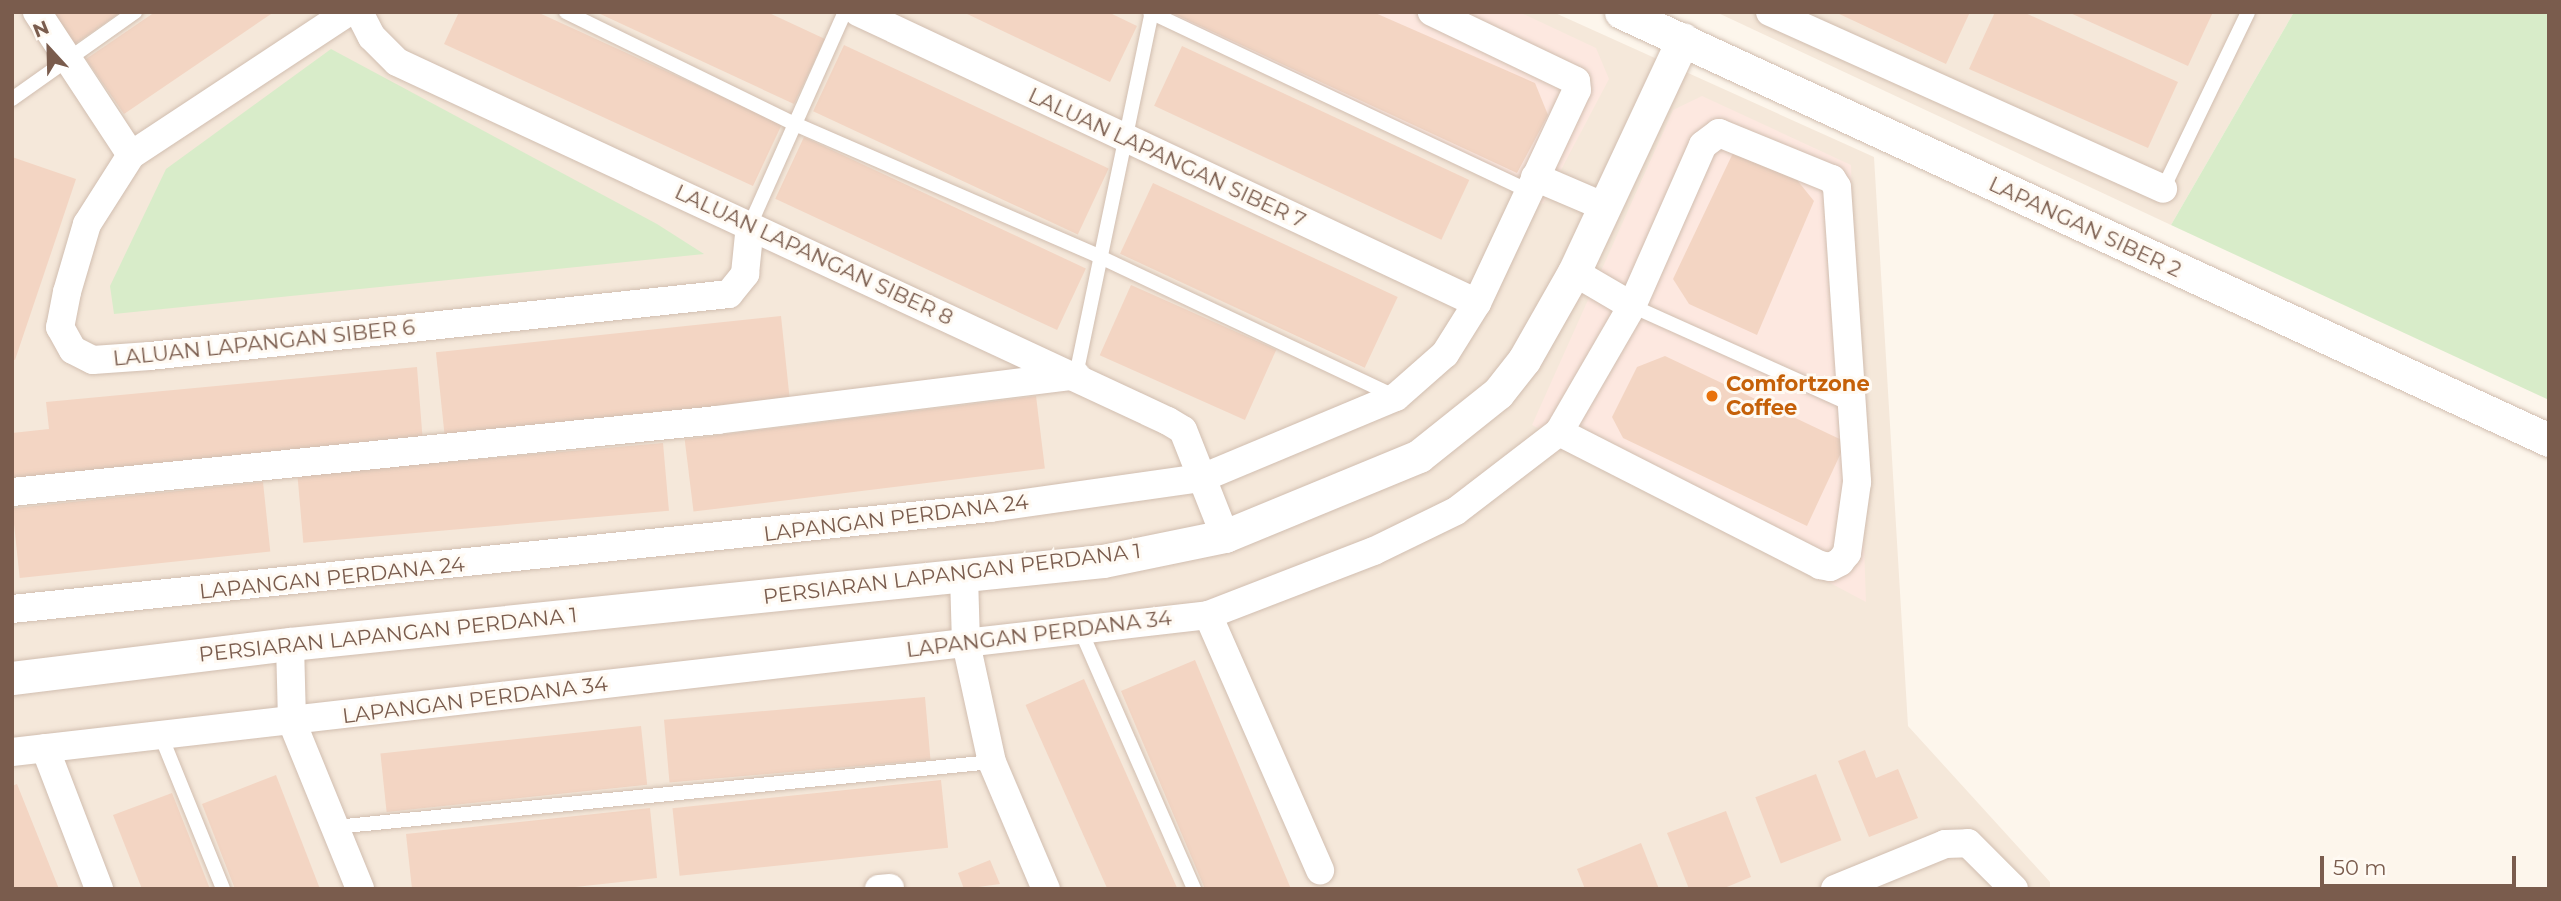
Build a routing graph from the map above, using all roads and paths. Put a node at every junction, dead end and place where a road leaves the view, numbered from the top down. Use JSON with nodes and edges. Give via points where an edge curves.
{"nodes":[{"id":1,"x":37,"y":12,"type":"edge"},
{"id":2,"x":135,"y":12,"type":"edge"},
{"id":3,"x":348,"y":12,"type":"edge"},
{"id":4,"x":359,"y":12,"type":"edge"},
{"id":5,"x":566,"y":12,"type":"edge"},
{"id":6,"x":845,"y":12,"type":"edge"},
{"id":7,"x":858,"y":12,"type":"edge"},
{"id":8,"x":1432,"y":12,"type":"edge"},
{"id":9,"x":1621,"y":12,"type":"edge"},
{"id":10,"x":1770,"y":12,"type":"edge"},
{"id":11,"x":2248,"y":12,"type":"edge"},
{"id":12,"x":1151,"y":13,"type":"edge"},
{"id":13,"x":1683,"y":39,"type":"junction"},
{"id":14,"x":68,"y":57,"type":"junction"},
{"id":15,"x":12,"y":99,"type":"edge"},
{"id":16,"x":795,"y":124,"type":"junction"},
{"id":17,"x":1123,"y":137,"type":"junction"},
{"id":18,"x":131,"y":155,"type":"junction"},
{"id":19,"x":1532,"y":184,"type":"junction"},
{"id":20,"x":2162,"y":190,"type":"joint"},
{"id":21,"x":1603,"y":206,"type":"junction"},
{"id":22,"x":750,"y":225,"type":"junction"},
{"id":23,"x":1098,"y":256,"type":"junction"},
{"id":24,"x":1574,"y":272,"type":"junction"},
{"id":25,"x":1476,"y":303,"type":"junction"},
{"id":26,"x":1632,"y":306,"type":"junction"},
{"id":27,"x":1076,"y":375,"type":"junction"},
{"id":28,"x":1396,"y":397,"type":"junction"},
{"id":29,"x":1852,"y":405,"type":"junction"},
{"id":30,"x":1559,"y":432,"type":"junction"},
{"id":31,"x":2549,"y":440,"type":"edge"},
{"id":32,"x":1202,"y":478,"type":"junction"},
{"id":33,"x":12,"y":492,"type":"edge"},
{"id":34,"x":1225,"y":536,"type":"junction"},
{"id":35,"x":964,"y":576,"type":"junction"},
{"id":36,"x":12,"y":609,"type":"edge"},
{"id":37,"x":1208,"y":615,"type":"junction"},
{"id":38,"x":1080,"y":629,"type":"junction"},
{"id":39,"x":966,"y":643,"type":"junction"},
{"id":40,"x":290,"y":644,"type":"junction"},
{"id":41,"x":12,"y":678,"type":"edge"},
{"id":42,"x":292,"y":722,"type":"junction"},
{"id":43,"x":161,"y":736,"type":"junction"},
{"id":44,"x":45,"y":748,"type":"junction"},
{"id":45,"x":12,"y":752,"type":"edge"},
{"id":46,"x":992,"y":762,"type":"junction"},
{"id":47,"x":335,"y":827,"type":"junction"},
{"id":48,"x":1320,"y":870,"type":"dead end"},
{"id":49,"x":99,"y":889,"type":"edge"},
{"id":50,"x":223,"y":889,"type":"edge"},
{"id":51,"x":360,"y":889,"type":"edge"},
{"id":52,"x":1046,"y":889,"type":"edge"},
{"id":53,"x":1194,"y":889,"type":"edge"},
{"id":54,"x":1835,"y":889,"type":"edge"},
{"id":55,"x":2014,"y":889,"type":"edge"}],
"edges":[{"from":1,"to":14,"type":"street"},
{"from":2,"to":14,"type":"lane"},
{"from":3,"to":18,"type":"street","name":"LALUAN LAPANGAN SIBER 6"},
{"from":4,"to":22,"type":"street","name":"LALUAN LAPANGAN SIBER 8","via":[[372,37],[397,62]]},
{"from":5,"to":16,"type":"lane"},
{"from":6,"to":16,"type":"lane"},
{"from":7,"to":17,"type":"street","name":"LALUAN LAPANGAN SIBER 7"},
{"from":8,"to":19,"type":"street","name":"LAPANGAN PERDANA 24","via":[[1576,81],[1577,90]]},
{"from":9,"to":13,"type":"street","name":"LAPANGAN SIBER 2"},
{"from":10,"to":20,"type":"street"},
{"from":11,"to":20,"type":"lane"},
{"from":12,"to":17,"type":"lane"},
{"from":12,"to":19,"type":"lane"},
{"from":13,"to":21,"type":"street","name":"PERSIARAN LAPANGAN PERDANA 1"},
{"from":13,"to":31,"type":"street","name":"LAPANGAN SIBER 2"},
{"from":14,"to":15,"type":"lane"},
{"from":14,"to":18,"type":"street"},
{"from":16,"to":22,"type":"lane"},
{"from":16,"to":23,"type":"lane"},
{"from":17,"to":23,"type":"lane"},
{"from":17,"to":25,"type":"street","name":"LALUAN LAPANGAN SIBER 7"},
{"from":18,"to":22,"type":"street","name":"LALUAN LAPANGAN SIBER 6","via":[[88,224],[60,327],[73,350],[93,360],[729,294],[745,274]]},
{"from":19,"to":21,"type":"street"},
{"from":19,"to":25,"type":"street","name":"LAPANGAN PERDANA 24"},
{"from":21,"to":24,"type":"street","name":"PERSIARAN LAPANGAN PERDANA 1"},
{"from":22,"to":27,"type":"street","name":"LALUAN LAPANGAN SIBER 8"},
{"from":23,"to":27,"type":"lane"},
{"from":23,"to":28,"type":"lane"},
{"from":24,"to":26,"type":"street"},
{"from":24,"to":34,"type":"street","name":"PERSIARAN LAPANGAN PERDANA 1","via":[[1524,360],[1498,393],[1467,420],[1419,456]]},
{"from":25,"to":28,"type":"street","name":"LAPANGAN PERDANA 24","via":[[1446,354]]},
{"from":26,"to":29,"type":"lane"},
{"from":26,"to":29,"type":"street","name":"LAPANGAN PERDANA 34","via":[[1703,145],[1719,133],[1832,179],[1837,187]]},
{"from":26,"to":30,"type":"street","name":"LAPANGAN PERDANA 34"},
{"from":27,"to":32,"type":"street","name":"LALUAN LAPANGAN SIBER 8","via":[[1183,430]]},
{"from":27,"to":33,"type":"street","via":[[717,419]]},
{"from":28,"to":32,"type":"street","name":"LAPANGAN PERDANA 24"},
{"from":29,"to":30,"type":"street","via":[[1856,493],[1847,552],[1829,567]]},
{"from":30,"to":37,"type":"street","name":"LAPANGAN PERDANA 34","via":[[1457,511],[1374,551]]},
{"from":32,"to":34,"type":"street","name":"LALUAN LAPANGAN SIBER 8"},
{"from":32,"to":36,"type":"street","name":"LAPANGAN PERDANA 24","via":[[990,508]]},
{"from":34,"to":35,"type":"street","name":"PERSIARAN LAPANGAN PERDANA 1","via":[[1102,561]]},
{"from":35,"to":39,"type":"street"},
{"from":35,"to":40,"type":"street","name":"PERSIARAN LAPANGAN PERDANA 1"},
{"from":37,"to":38,"type":"street","name":"LAPANGAN PERDANA 34"},
{"from":37,"to":48,"type":"street"},
{"from":38,"to":39,"type":"street","name":"LAPANGAN PERDANA 34"},
{"from":38,"to":53,"type":"lane"},
{"from":39,"to":42,"type":"street","name":"LAPANGAN PERDANA 34"},
{"from":39,"to":46,"type":"street"},
{"from":40,"to":41,"type":"street","name":"PERSIARAN LAPANGAN PERDANA 1"},
{"from":40,"to":42,"type":"street"},
{"from":42,"to":43,"type":"street","name":"LAPANGAN PERDANA 34"},
{"from":42,"to":47,"type":"street"},
{"from":43,"to":44,"type":"street","name":"LAPANGAN PERDANA 34"},
{"from":43,"to":50,"type":"lane"},
{"from":44,"to":45,"type":"street","name":"LAPANGAN PERDANA 34"},
{"from":44,"to":49,"type":"street"},
{"from":46,"to":47,"type":"lane"},
{"from":46,"to":52,"type":"street"},
{"from":47,"to":51,"type":"street"},
{"from":54,"to":55,"type":"street","via":[[1945,844],[1968,843]]}]}
